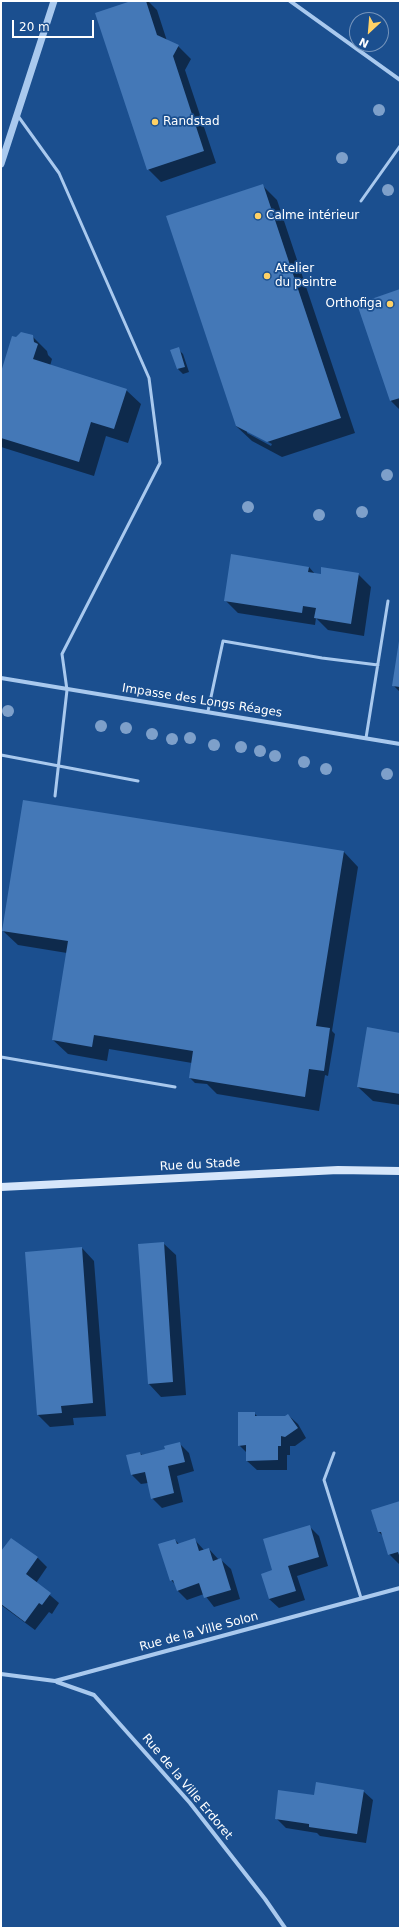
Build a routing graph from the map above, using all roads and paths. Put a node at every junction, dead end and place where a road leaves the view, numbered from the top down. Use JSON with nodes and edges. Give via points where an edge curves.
{"nodes":[{"id":1,"x":54,"y":1,"type":"edge"},
{"id":2,"x":290,"y":1,"type":"edge"},
{"id":3,"x":400,"y":80,"type":"edge"},
{"id":4,"x":17,"y":114,"type":"junction"},
{"id":5,"x":400,"y":146,"type":"edge"},
{"id":6,"x":1,"y":164,"type":"edge"},
{"id":7,"x":362,"y":201,"type":"dead end"},
{"id":8,"x":388,"y":601,"type":"dead end"},
{"id":9,"x":378,"y":664,"type":"junction"},
{"id":10,"x":1,"y":678,"type":"edge"},
{"id":11,"x":67,"y":690,"type":"junction"},
{"id":12,"x":208,"y":711,"type":"junction"},
{"id":13,"x":366,"y":738,"type":"junction"},
{"id":14,"x":400,"y":744,"type":"edge"},
{"id":15,"x":1,"y":755,"type":"edge"},
{"id":16,"x":58,"y":766,"type":"junction"},
{"id":17,"x":138,"y":781,"type":"dead end"},
{"id":18,"x":55,"y":796,"type":"dead end"},
{"id":19,"x":1,"y":1057,"type":"edge"},
{"id":20,"x":175,"y":1088,"type":"dead end"},
{"id":21,"x":400,"y":1171,"type":"edge"},
{"id":22,"x":1,"y":1187,"type":"edge"},
{"id":23,"x":334,"y":1453,"type":"dead end"},
{"id":24,"x":400,"y":1588,"type":"edge"},
{"id":25,"x":361,"y":1598,"type":"junction"},
{"id":26,"x":1,"y":1674,"type":"edge"},
{"id":27,"x":55,"y":1681,"type":"junction"},
{"id":28,"x":286,"y":1928,"type":"edge"}],
"edges":[{"from":1,"to":4,"type":"street"},
{"from":2,"to":3,"type":"street"},
{"from":4,"to":6,"type":"street"},
{"from":4,"to":11,"type":"lane","via":[[59,173],[149,378],[160,463],[62,654]]},
{"from":5,"to":7,"type":"lane"},
{"from":8,"to":9,"type":"lane"},
{"from":9,"to":12,"type":"lane","via":[[322,658],[223,641]]},
{"from":9,"to":13,"type":"lane"},
{"from":10,"to":11,"type":"street","name":"Impasse des Longs Réages"},
{"from":11,"to":12,"type":"street","name":"Impasse des Longs Réages"},
{"from":11,"to":16,"type":"lane"},
{"from":12,"to":13,"type":"street","name":"Impasse des Longs Réages"},
{"from":13,"to":14,"type":"street","name":"Impasse des Longs Réages"},
{"from":15,"to":16,"type":"lane"},
{"from":16,"to":17,"type":"lane"},
{"from":16,"to":18,"type":"lane"},
{"from":19,"to":20,"type":"lane"},
{"from":21,"to":22,"type":"main road","name":"Rue du Stade","via":[[338,1170]]},
{"from":23,"to":25,"type":"lane","via":[[324,1480]]},
{"from":24,"to":25,"type":"street","name":"Rue de la Ville Solon"},
{"from":25,"to":27,"type":"street","name":"Rue de la Ville Solon"},
{"from":26,"to":27,"type":"street","name":"Rue de la Ville Solon"},
{"from":27,"to":28,"type":"street","name":"Rue de la Ville Erdoret","via":[[94,1695],[190,1803]]}]}
